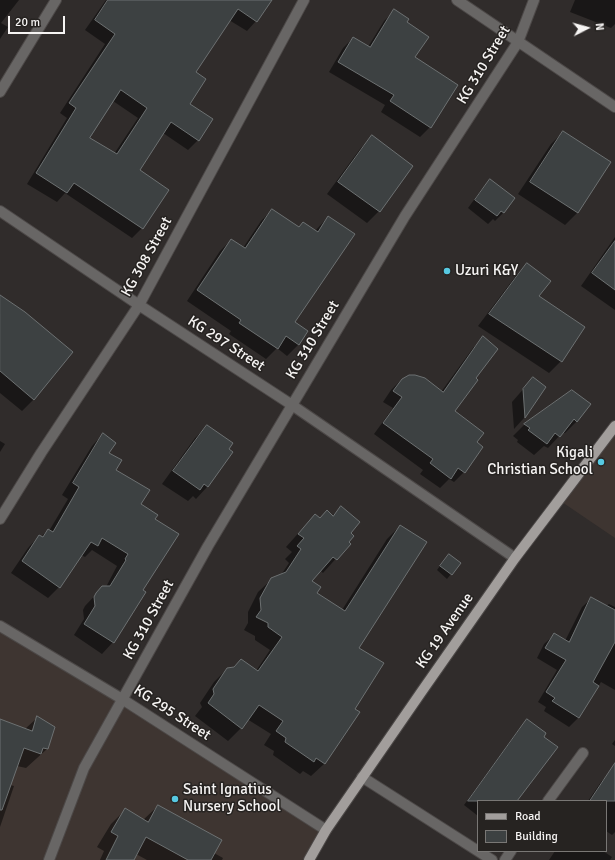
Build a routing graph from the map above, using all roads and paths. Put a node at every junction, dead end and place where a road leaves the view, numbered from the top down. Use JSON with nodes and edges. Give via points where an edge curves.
{"nodes":[{"id":1,"x":56,"y":0,"type":"edge"},
{"id":2,"x":304,"y":0,"type":"edge"},
{"id":3,"x":457,"y":0,"type":"edge"},
{"id":4,"x":534,"y":0,"type":"edge"},
{"id":5,"x":518,"y":42,"type":"junction"},
{"id":6,"x":0,"y":92,"type":"edge"},
{"id":7,"x":615,"y":107,"type":"edge"},
{"id":8,"x":0,"y":211,"type":"edge"},
{"id":9,"x":139,"y":305,"type":"junction"},
{"id":10,"x":292,"y":405,"type":"junction"},
{"id":11,"x":615,"y":426,"type":"edge"},
{"id":12,"x":0,"y":518,"type":"edge"},
{"id":13,"x":515,"y":558,"type":"junction"},
{"id":14,"x":0,"y":626,"type":"edge"},
{"id":15,"x":122,"y":699,"type":"junction"},
{"id":16,"x":582,"y":753,"type":"dead end"},
{"id":17,"x":362,"y":778,"type":"junction"},
{"id":18,"x":549,"y":800,"type":"edge"},
{"id":19,"x":326,"y":830,"type":"junction"},
{"id":20,"x":477,"y":851,"type":"edge"},
{"id":21,"x":479,"y":852,"type":"edge"},
{"id":22,"x":49,"y":860,"type":"edge"},
{"id":23,"x":309,"y":860,"type":"edge"},
{"id":24,"x":492,"y":860,"type":"edge"}],
"edges":[{"from":1,"to":6,"type":"street"},
{"from":2,"to":9,"type":"street","name":"KG 308 Street"},
{"from":3,"to":5,"type":"street"},
{"from":4,"to":5,"type":"street","name":"KG 310 Street"},
{"from":5,"to":7,"type":"street"},
{"from":5,"to":10,"type":"street","name":"KG 310 Street","via":[[405,216]]},
{"from":8,"to":9,"type":"street","name":"KG 297 Street"},
{"from":9,"to":10,"type":"street","name":"KG 297 Street"},
{"from":9,"to":12,"type":"street","name":"KG 308 Street"},
{"from":10,"to":13,"type":"street","name":"KG 297 Street"},
{"from":10,"to":15,"type":"street","name":"KG 310 Street","via":[[208,546]]},
{"from":11,"to":13,"type":"main road","name":"KG 19 Avenue"},
{"from":13,"to":17,"type":"main road","name":"KG 19 Avenue"},
{"from":14,"to":15,"type":"street","name":"KG 295 Street"},
{"from":15,"to":19,"type":"street","name":"KG 295 Street"},
{"from":15,"to":22,"type":"street","name":"KG 310 Street","via":[[84,768]]},
{"from":16,"to":18,"type":"street"},
{"from":17,"to":19,"type":"main road","name":"KG 19 Avenue"},
{"from":17,"to":20,"type":"street"},
{"from":19,"to":23,"type":"main road","name":"KG 19 Avenue"},
{"from":21,"to":24,"type":"street"}]}
